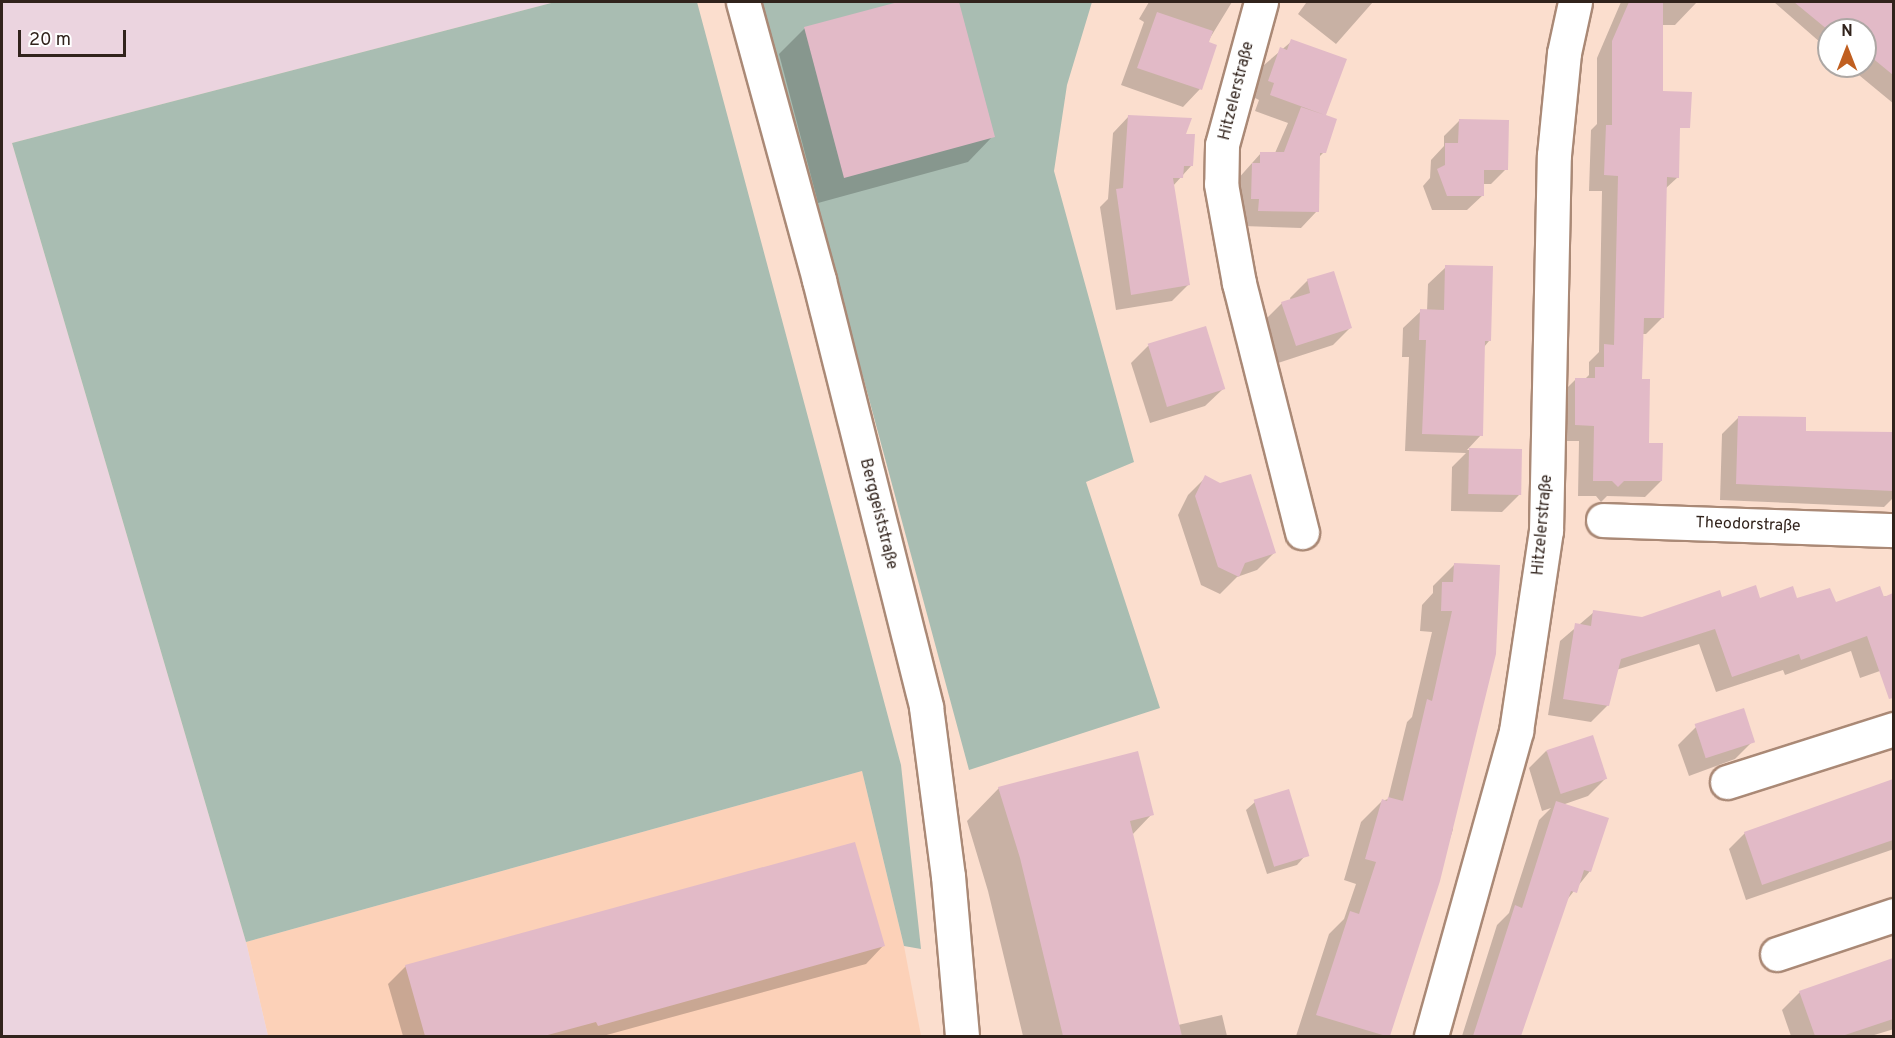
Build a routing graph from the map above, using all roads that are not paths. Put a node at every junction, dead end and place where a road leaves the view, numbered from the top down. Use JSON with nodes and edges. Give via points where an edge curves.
{"nodes":[{"id":1,"x":743,"y":2,"type":"edge"},
{"id":2,"x":1261,"y":2,"type":"edge"},
{"id":3,"x":1575,"y":2,"type":"edge"},
{"id":4,"x":1603,"y":520,"type":"dead end"},
{"id":5,"x":1893,"y":530,"type":"edge"},
{"id":6,"x":1302,"y":532,"type":"dead end"},
{"id":7,"x":1893,"y":729,"type":"edge"},
{"id":8,"x":1727,"y":782,"type":"dead end"},
{"id":9,"x":1893,"y":915,"type":"edge"},
{"id":10,"x":1777,"y":954,"type":"dead end"},
{"id":11,"x":962,"y":1036,"type":"edge"},
{"id":12,"x":1431,"y":1036,"type":"edge"}],
"edges":[{"from":1,"to":11,"type":"street","name":"Berggeiststraße","via":[[819,280],[926,707],[948,876]]},
{"from":2,"to":6,"type":"street","name":"Hitzelerstraße","via":[[1222,145],[1221,184],[1239,283]]},
{"from":3,"to":12,"type":"street","name":"Hitzelerstraße","via":[[1564,53],[1554,155],[1546,531],[1516,731]]},
{"from":4,"to":5,"type":"street","name":"Theodorstraße"},
{"from":7,"to":8,"type":"street"},
{"from":9,"to":10,"type":"street"}]}
